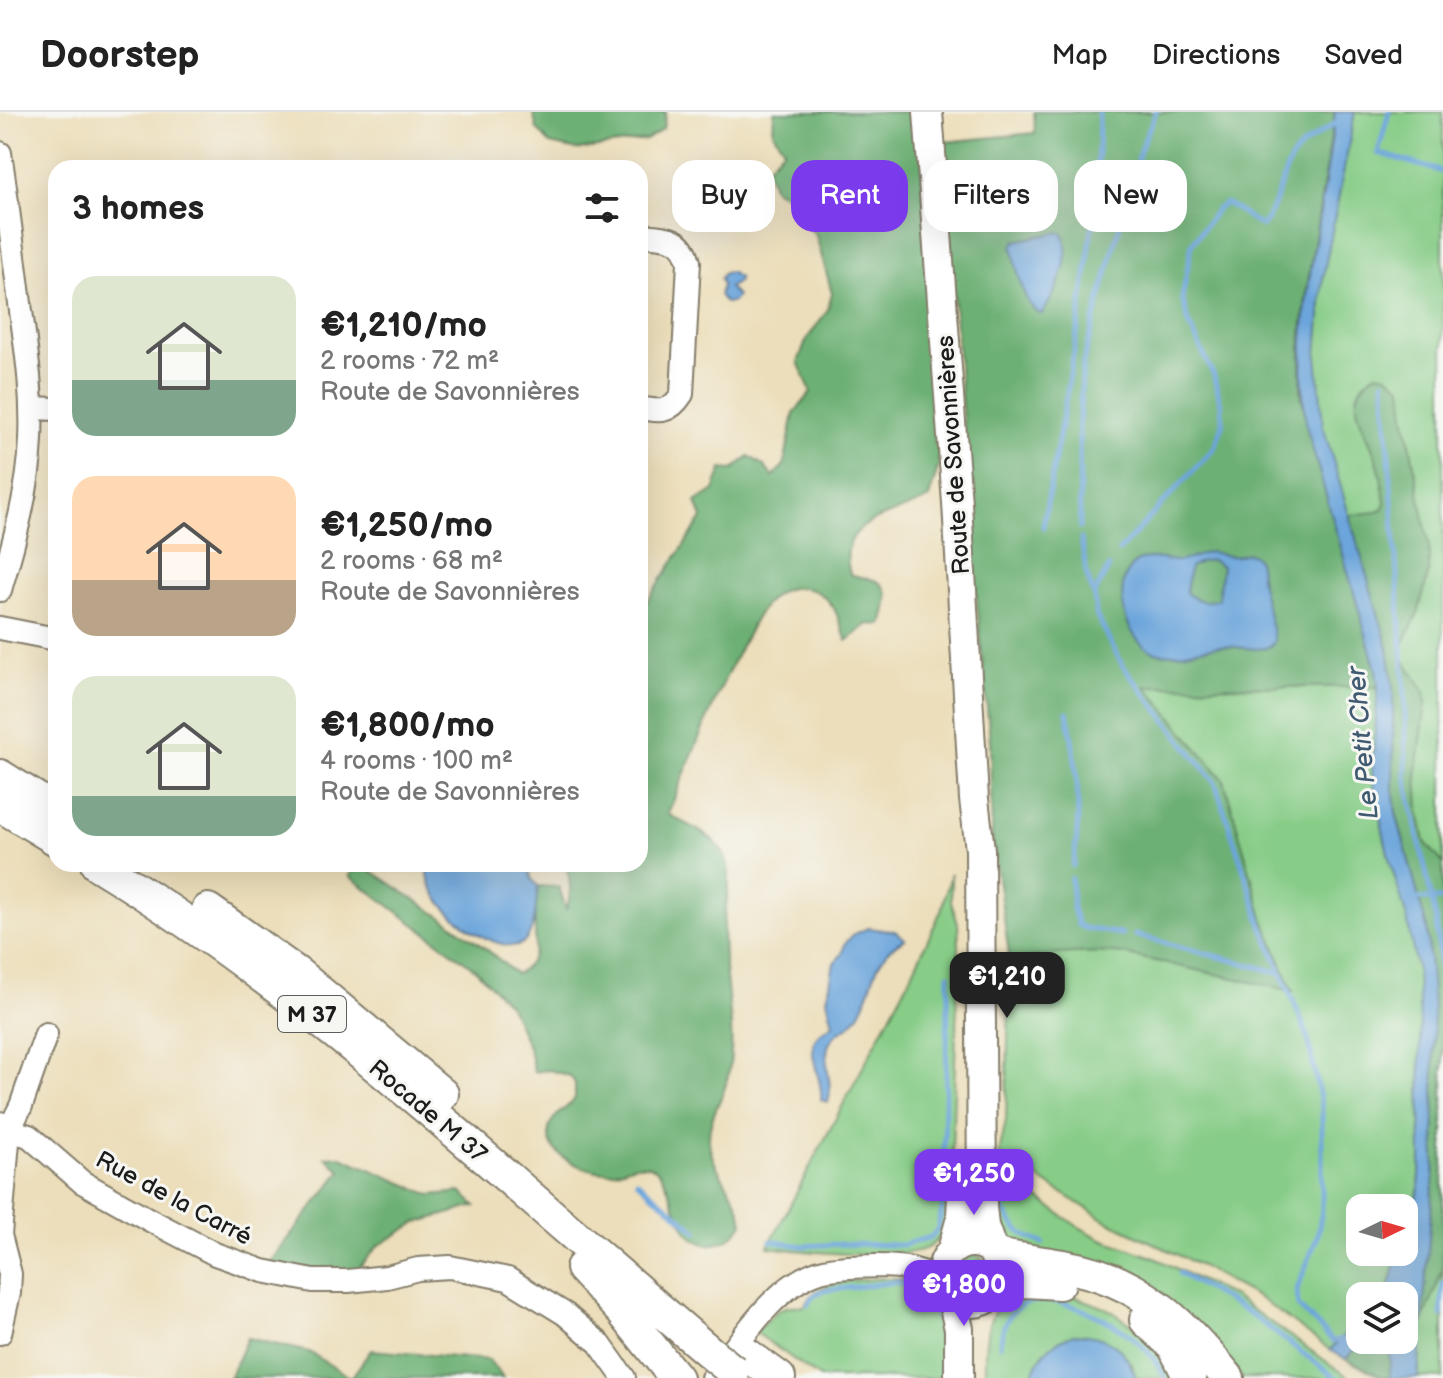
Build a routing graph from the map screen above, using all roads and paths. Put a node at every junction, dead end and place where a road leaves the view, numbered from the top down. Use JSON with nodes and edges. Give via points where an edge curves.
{"nodes":[{"id":1,"x":928,"y":112,"type":"edge"},
{"id":2,"x":0,"y":153,"type":"edge"},
{"id":3,"x":3,"y":197,"type":"edge"},
{"id":4,"x":648,"y":236,"type":"edge"},
{"id":5,"x":32,"y":408,"type":"junction"},
{"id":6,"x":48,"y":409,"type":"edge"},
{"id":7,"x":648,"y":410,"type":"edge"},
{"id":8,"x":0,"y":590,"type":"edge"},
{"id":9,"x":0,"y":628,"type":"edge"},
{"id":10,"x":48,"y":637,"type":"edge"},
{"id":11,"x":0,"y":776,"type":"edge"},
{"id":12,"x":974,"y":799,"type":"junction"},
{"id":13,"x":0,"y":805,"type":"edge"},
{"id":14,"x":48,"y":806,"type":"edge"},
{"id":15,"x":48,"y":834,"type":"edge"},
{"id":16,"x":109,"y":872,"type":"edge"},
{"id":17,"x":150,"y":872,"type":"edge"},
{"id":18,"x":46,"y":1034,"type":"dead end"},
{"id":19,"x":4,"y":1127,"type":"edge"},
{"id":20,"x":486,"y":1160,"type":"junction"},
{"id":21,"x":0,"y":1235,"type":"edge"},
{"id":22,"x":950,"y":1252,"type":"junction"},
{"id":23,"x":905,"y":1267,"type":"junction"},
{"id":24,"x":994,"y":1273,"type":"junction"},
{"id":25,"x":948,"y":1290,"type":"junction"},
{"id":26,"x":0,"y":1333,"type":"edge"},
{"id":27,"x":728,"y":1362,"type":"edge"},
{"id":28,"x":624,"y":1378,"type":"edge"},
{"id":29,"x":676,"y":1378,"type":"edge"},
{"id":30,"x":779,"y":1378,"type":"edge"},
{"id":31,"x":959,"y":1378,"type":"edge"},
{"id":32,"x":975,"y":1378,"type":"edge"},
{"id":33,"x":1190,"y":1378,"type":"edge"},
{"id":34,"x":1228,"y":1378,"type":"edge"}],
"edges":[{"from":1,"to":12,"type":"main road","name":"Route de Savonnières"},
{"from":2,"to":3,"type":"street"},
{"from":3,"to":5,"type":"street"},
{"from":4,"to":7,"type":"street","via":[[675,239],[689,262],[682,394],[669,410]]},
{"from":5,"to":6,"type":"street"},
{"from":5,"to":8,"type":"street","via":[[27,479]]},
{"from":9,"to":10,"type":"street"},
{"from":11,"to":14,"type":"highway"},
{"from":12,"to":22,"type":"main road","name":"Route de Savonnières","via":[[961,1218]]},
{"from":12,"to":24,"type":"main road","name":"Route de Savonnières","via":[[982,886],[982,1207]]},
{"from":13,"to":15,"type":"highway"},
{"from":16,"to":20,"type":"highway","name":"Rocade M 37","number":"M 37","via":[[216,941],[330,1028]]},
{"from":17,"to":27,"type":"highway","name":"Rocade M 37","number":"M 37","via":[[229,923],[373,1034],[620,1250]]},
{"from":18,"to":19,"type":"street","via":[[21,1106]]},
{"from":19,"to":21,"type":"street"},
{"from":19,"to":28,"type":"street","name":"Rue de la Carré","via":[[29,1136],[82,1182],[148,1219],[215,1254],[263,1271],[313,1281],[348,1281],[450,1267],[508,1279],[565,1314],[599,1343]]},
{"from":20,"to":27,"type":"highway","name":"Rocade M 37","number":"M 37"},
{"from":20,"to":29,"type":"highway","via":[[523,1209],[622,1311]]},
{"from":21,"to":26,"type":"street","via":[[10,1274]]},
{"from":22,"to":23,"type":"street"},
{"from":22,"to":24,"type":"main road","via":[[977,1243]]},
{"from":22,"to":25,"type":"main road","via":[[942,1267]]},
{"from":23,"to":25,"type":"street","via":[[930,1275]]},
{"from":23,"to":27,"type":"street","via":[[829,1269],[803,1278],[763,1313]]},
{"from":24,"to":25,"type":"main road","via":[[972,1303]]},
{"from":24,"to":32,"type":"main road","name":"Route de Savonnières","via":[[977,1335]]},
{"from":24,"to":33,"type":"highway","via":[[1080,1288],[1141,1316],[1163,1335]]},
{"from":24,"to":34,"type":"highway","via":[[1081,1270],[1109,1279],[1184,1327]]},
{"from":25,"to":31,"type":"main road","via":[[959,1329]]},
{"from":27,"to":30,"type":"highway","name":"Rocade M 37","number":"M 37"}]}
